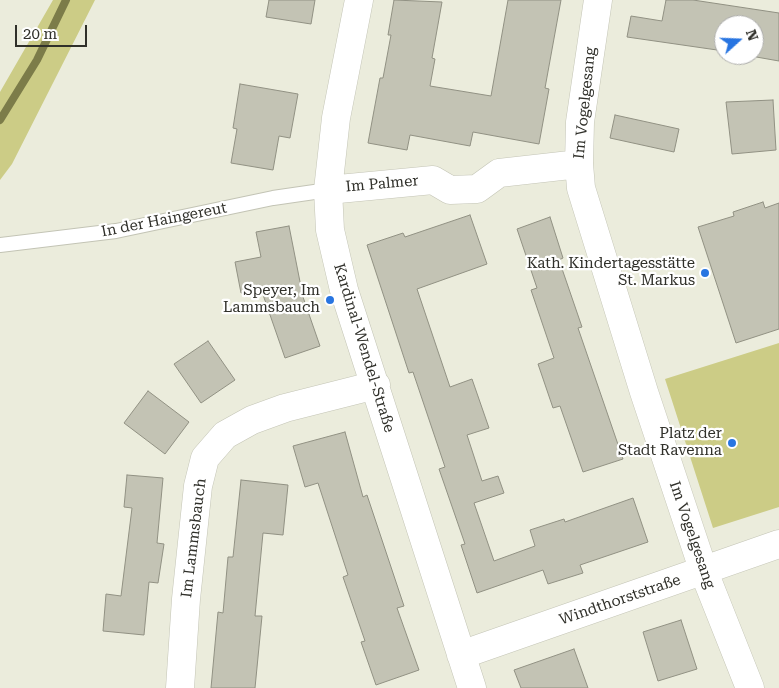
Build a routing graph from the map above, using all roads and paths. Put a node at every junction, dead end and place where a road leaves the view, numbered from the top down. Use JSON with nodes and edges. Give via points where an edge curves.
{"nodes":[{"id":1,"x":359,"y":0,"type":"edge"},
{"id":2,"x":598,"y":0,"type":"edge"},
{"id":3,"x":579,"y":164,"type":"junction"},
{"id":4,"x":328,"y":190,"type":"junction"},
{"id":5,"x":0,"y":244,"type":"edge"},
{"id":6,"x":376,"y":385,"type":"junction"},
{"id":7,"x":779,"y":544,"type":"edge"},
{"id":8,"x":704,"y":572,"type":"junction"},
{"id":9,"x":461,"y":655,"type":"junction"},
{"id":10,"x":180,"y":688,"type":"edge"},
{"id":11,"x":472,"y":688,"type":"edge"},
{"id":12,"x":750,"y":688,"type":"edge"}],
"edges":[{"from":1,"to":4,"type":"street","name":"Kardinal-Wendel-Straße","via":[[336,118]]},
{"from":2,"to":3,"type":"street","name":"Im Vogelgesang","via":[[580,122]]},
{"from":3,"to":4,"type":"street","name":"Im Palmer","via":[[499,173],[477,188],[450,190],[433,180]]},
{"from":3,"to":8,"type":"street","name":"Im Vogelgesang","via":[[581,188]]},
{"from":4,"to":5,"type":"lane","name":"In der Haingereut","via":[[273,198],[116,231]]},
{"from":4,"to":6,"type":"street","name":"Kardinal-Wendel-Straße","via":[[330,230],[344,290]]},
{"from":6,"to":9,"type":"street","name":"Kardinal-Wendel-Straße"},
{"from":6,"to":10,"type":"street","name":"Im Lammsbauch","via":[[285,408],[252,420],[225,435],[206,458],[198,486]]},
{"from":7,"to":8,"type":"street","name":"Windthorststraße"},
{"from":8,"to":9,"type":"street","name":"Windthorststraße"},
{"from":8,"to":12,"type":"street","name":"Im Vogelgesang"},
{"from":9,"to":11,"type":"street","name":"Kardinal-Wendel-Straße"}]}
